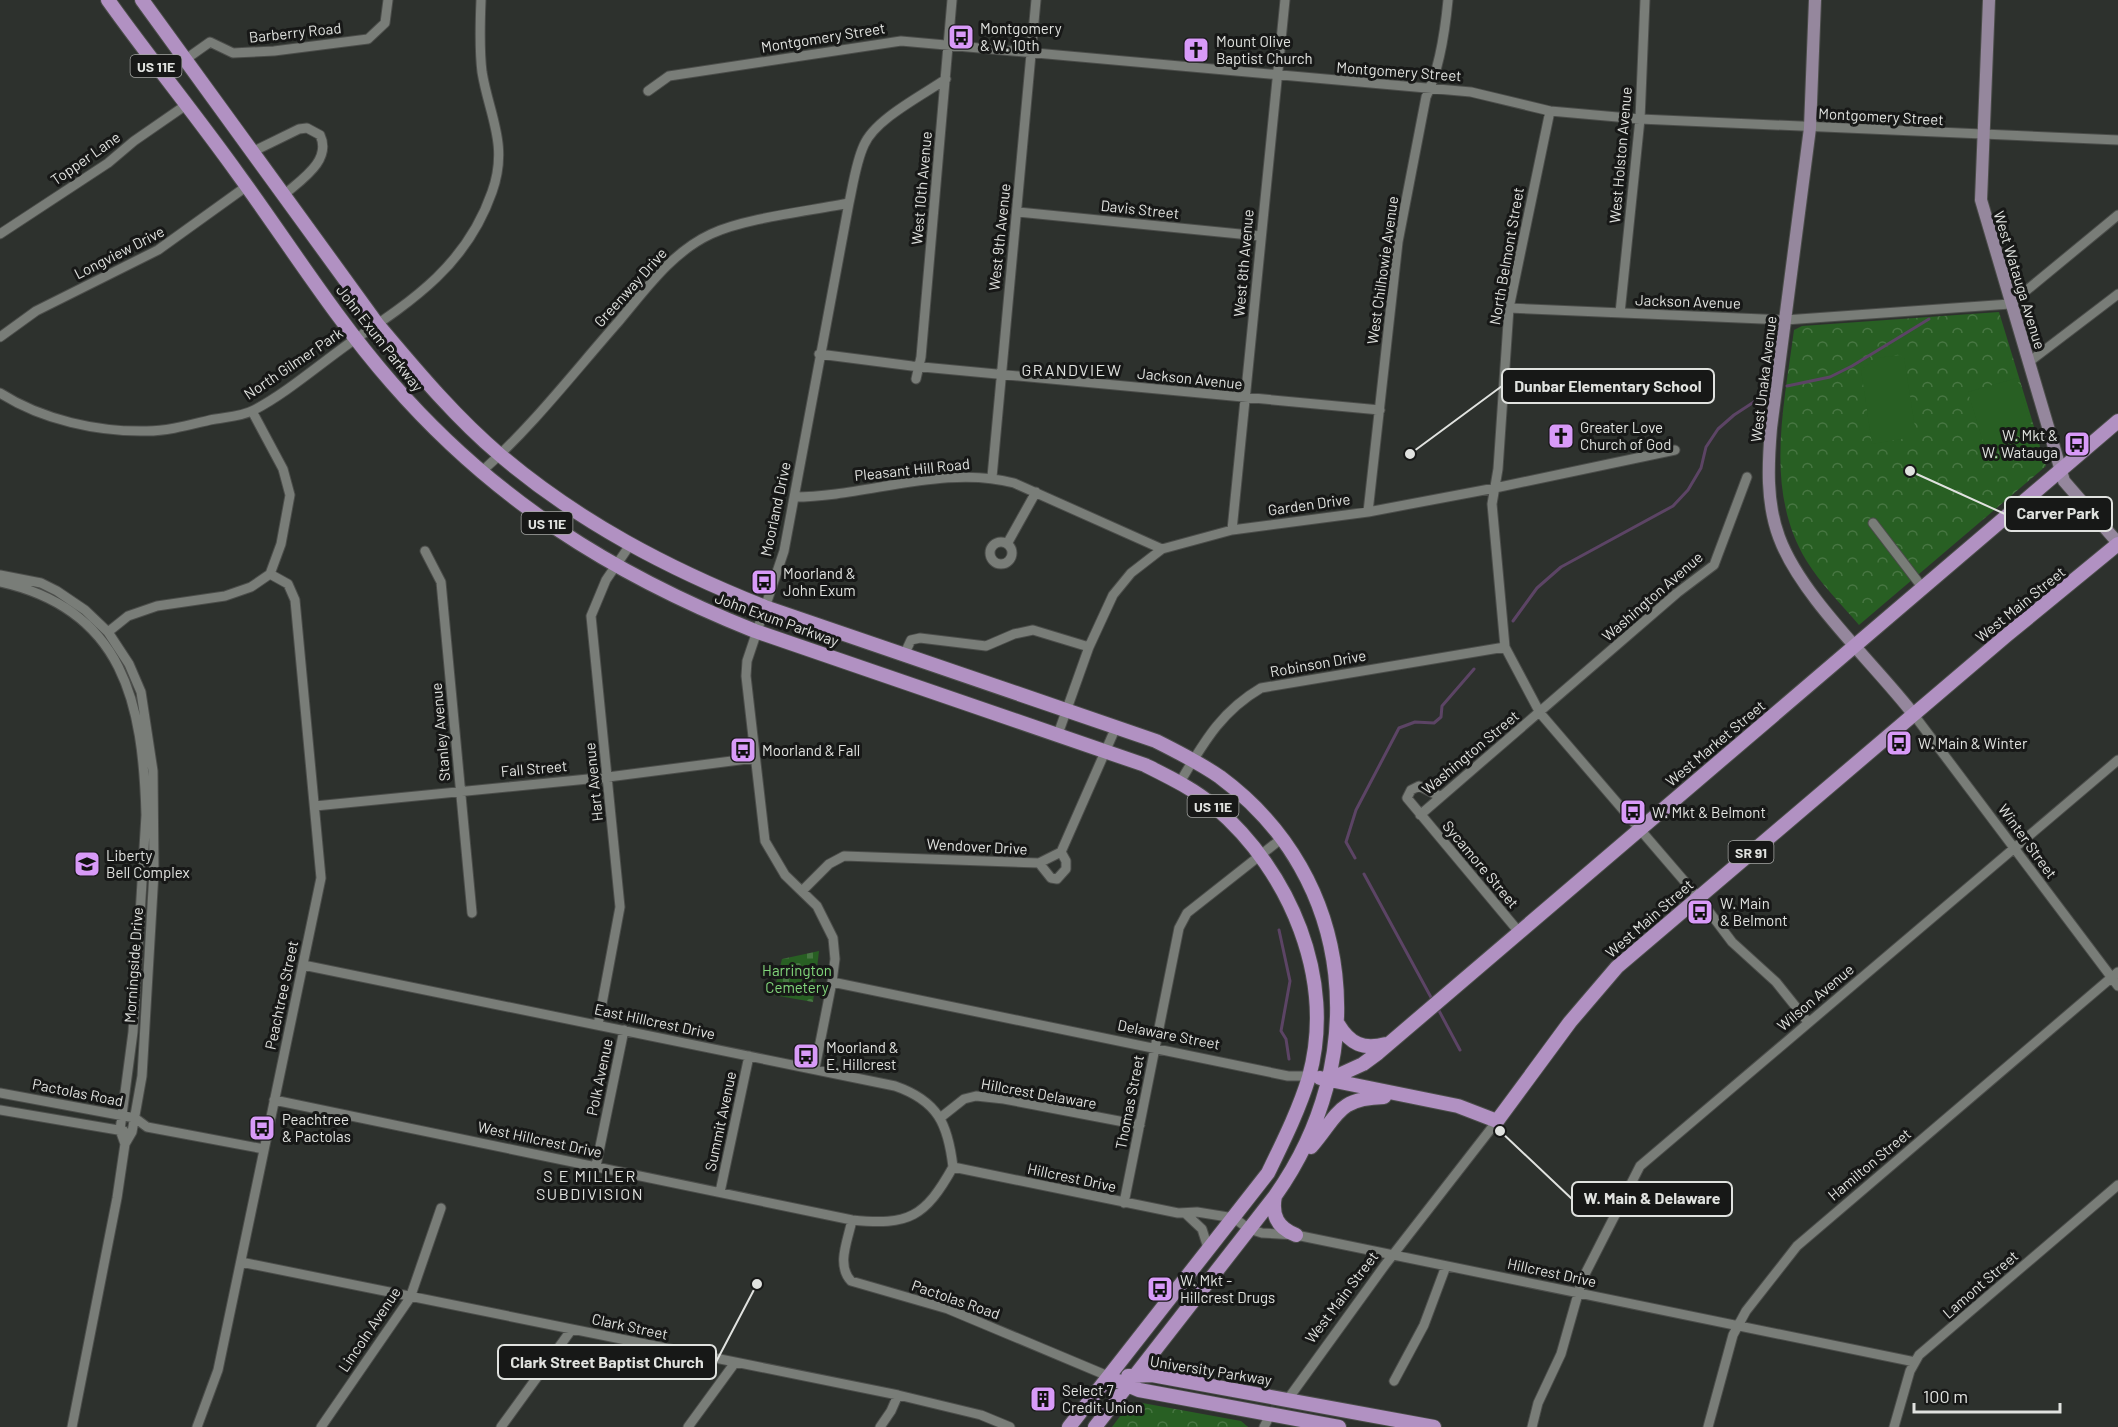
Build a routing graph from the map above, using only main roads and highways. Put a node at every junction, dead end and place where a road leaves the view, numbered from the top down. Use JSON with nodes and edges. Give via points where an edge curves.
{"nodes":[{"id":1,"x":108,"y":0,"type":"edge"},
{"id":2,"x":142,"y":0,"type":"edge"},
{"id":3,"x":1815,"y":0,"type":"edge"},
{"id":4,"x":1989,"y":0,"type":"edge"},
{"id":5,"x":2118,"y":421,"type":"edge"},
{"id":6,"x":2060,"y":469,"type":"junction"},
{"id":7,"x":2118,"y":544,"type":"edge"},
{"id":8,"x":1856,"y":644,"type":"junction"},
{"id":9,"x":1914,"y":715,"type":"junction"},
{"id":10,"x":1338,"y":1024,"type":"junction"},
{"id":11,"x":1388,"y":1044,"type":"junction"},
{"id":12,"x":1363,"y":1064,"type":"junction"},
{"id":13,"x":1309,"y":1076,"type":"junction"},
{"id":14,"x":1328,"y":1080,"type":"junction"},
{"id":15,"x":1368,"y":1089,"type":"junction"},
{"id":16,"x":1403,"y":1097,"type":"junction"},
{"id":17,"x":1497,"y":1121,"type":"joint"},
{"id":18,"x":1298,"y":1163,"type":"junction"},
{"id":19,"x":1275,"y":1196,"type":"junction"},
{"id":20,"x":1296,"y":1235,"type":"road end"},
{"id":21,"x":1108,"y":1377,"type":"junction"},
{"id":22,"x":1130,"y":1380,"type":"junction"},
{"id":23,"x":1267,"y":1421,"type":"edge"},
{"id":24,"x":1069,"y":1427,"type":"edge"},
{"id":25,"x":1095,"y":1427,"type":"edge"},
{"id":26,"x":1339,"y":1427,"type":"edge"},
{"id":27,"x":1434,"y":1427,"type":"edge"}],
"edges":[{"from":1,"to":13,"type":"main road","name":"John Exum Parkway","number":"US 11E","via":[[356,339],[428,422],[481,472],[560,532],[675,598],[755,631],[1145,765],[1180,782],[1227,818],[1260,855],[1302,930],[1310,962],[1316,1030]]},
{"from":2,"to":10,"type":"main road","name":"John Exum Parkway","number":"US 11E","via":[[378,325],[443,399],[500,455],[569,507],[630,545],[706,583],[1156,741],[1194,760],[1240,795],[1281,839],[1316,897],[1330,938],[1337,980]]},
{"from":3,"to":8,"type":"main road","name":"West Unaka Avenue","via":[[1810,128],[1767,468],[1779,537],[1798,575]]},
{"from":4,"to":6,"type":"main road","name":"West Watauga Avenue","via":[[1981,200]]},
{"from":5,"to":6,"type":"main road","name":"West Market Street"},
{"from":6,"to":7,"type":"main road","name":"West Watauga Avenue","via":[[2064,481]]},
{"from":6,"to":8,"type":"main road","name":"West Market Street"},
{"from":7,"to":9,"type":"main road","name":"West Main Street","number":"SR 91"},
{"from":8,"to":9,"type":"main road","name":"West Unaka Avenue"},
{"from":8,"to":11,"type":"main road","name":"West Market Street"},
{"from":9,"to":17,"type":"main road","name":"West Main Street","number":"SR 91","via":[[1617,967]]},
{"from":10,"to":11,"type":"main road","via":[[1349,1040],[1359,1045]]},
{"from":10,"to":14,"type":"main road","name":"John Exum Parkway","number":"US 11E"},
{"from":11,"to":12,"type":"main road","name":"West Market Street"},
{"from":12,"to":14,"type":"main road","name":"West Market Street"},
{"from":12,"to":15,"type":"main road","via":[[1358,1079]]},
{"from":13,"to":14,"type":"main road","name":"Delaware Street"},
{"from":13,"to":21,"type":"main road","name":"John Exum Parkway","number":"US 11E","via":[[1268,1173]]},
{"from":14,"to":15,"type":"main road","name":"Delaware Street"},
{"from":14,"to":18,"type":"main road","name":"John Exum Parkway","number":"US 11E","via":[[1314,1129]]},
{"from":15,"to":16,"type":"main road","name":"Delaware Street"},
{"from":16,"to":17,"type":"main road","name":"Delaware Street","via":[[1458,1106]]},
{"from":16,"to":18,"type":"main road","via":[[1358,1098],[1348,1103]]},
{"from":18,"to":19,"type":"main road","name":"John Exum Parkway","number":"US 11E"},
{"from":19,"to":20,"type":"main road","via":[[1277,1222],[1283,1230]]},
{"from":19,"to":22,"type":"main road","number":"US 11E"},
{"from":21,"to":22,"type":"main road","name":"University Parkway"},
{"from":21,"to":24,"type":"main road","number":"US 11E"},
{"from":22,"to":23,"type":"main road","name":"University Parkway","via":[[1139,1390]]},
{"from":22,"to":25,"type":"main road","number":"US 11E"},
{"from":22,"to":27,"type":"main road","name":"University Parkway","via":[[1152,1375]]},
{"from":23,"to":26,"type":"main road","name":"University Parkway"}]}
